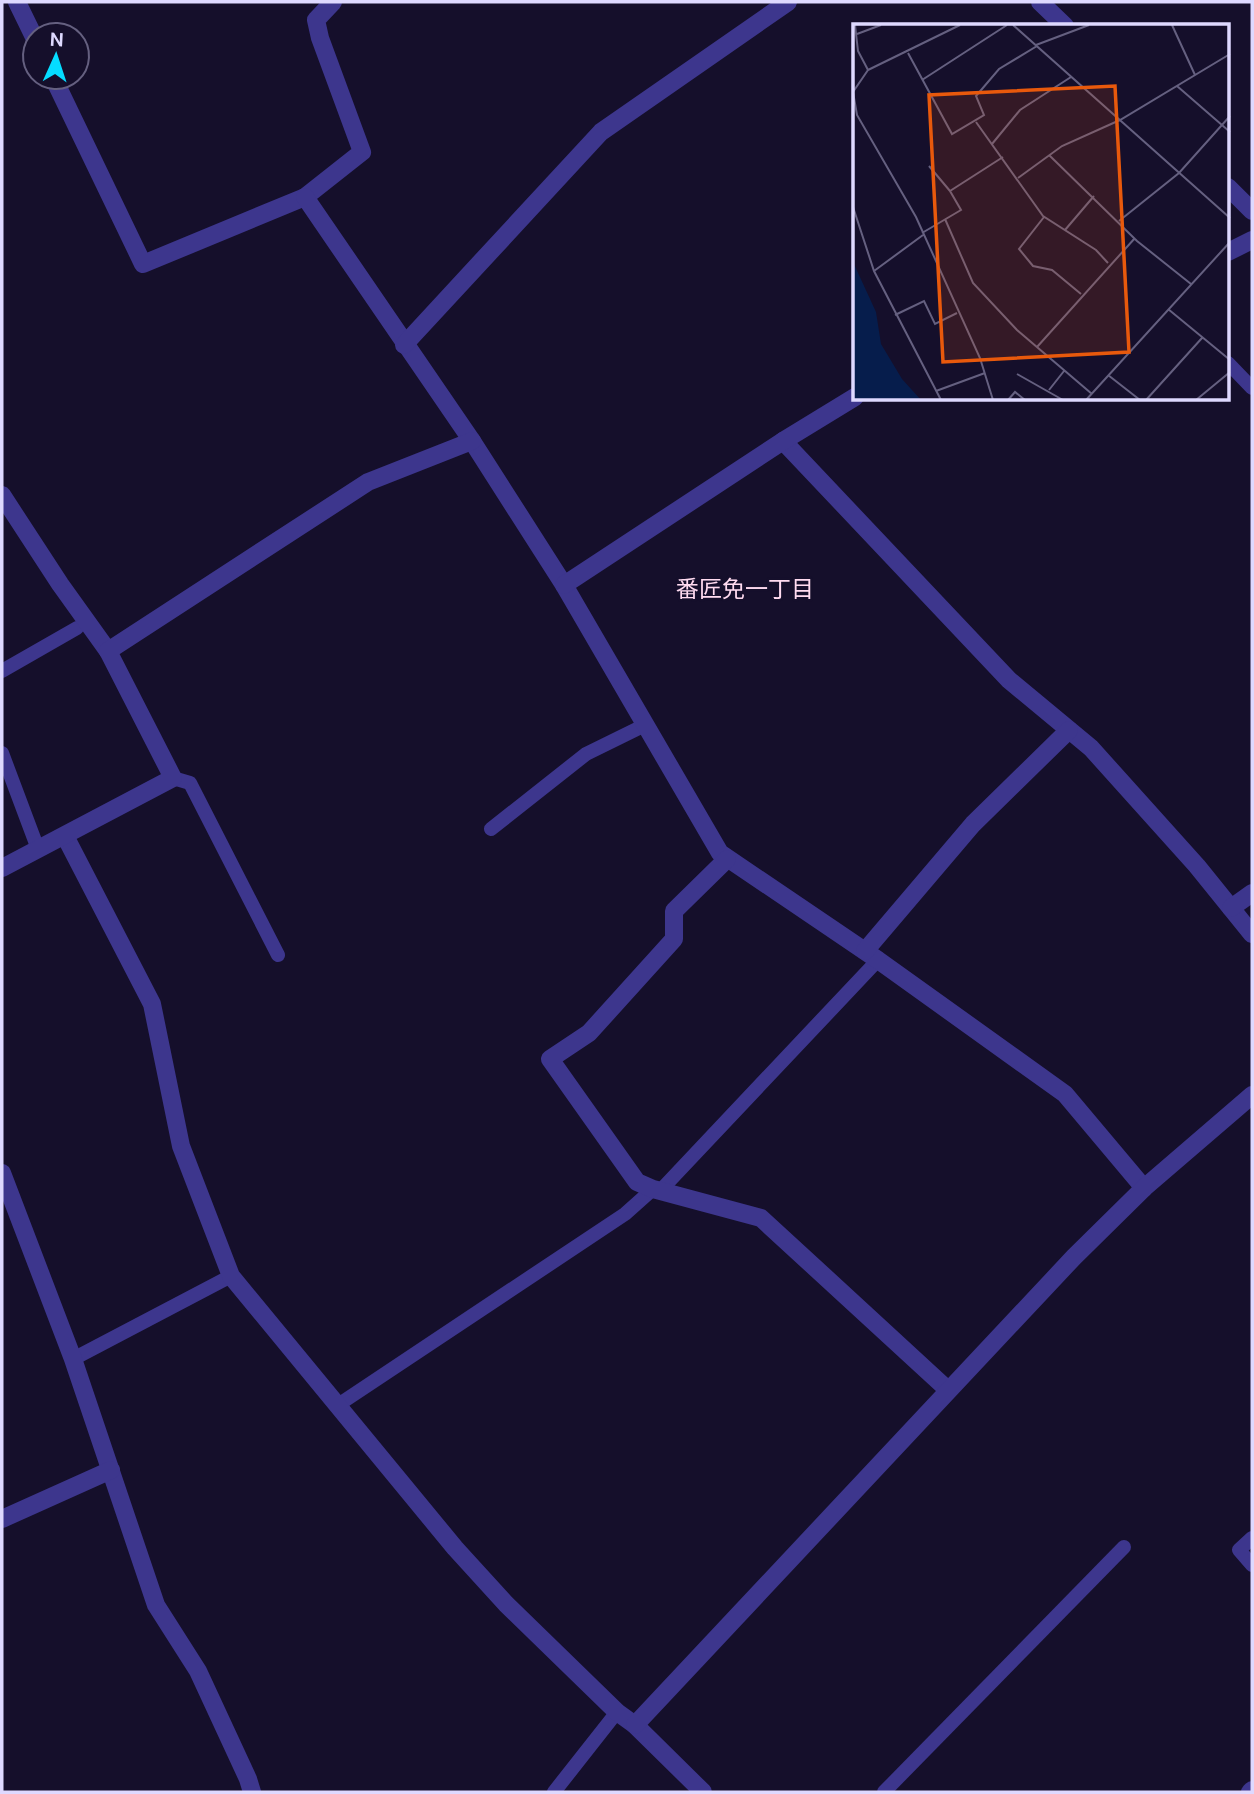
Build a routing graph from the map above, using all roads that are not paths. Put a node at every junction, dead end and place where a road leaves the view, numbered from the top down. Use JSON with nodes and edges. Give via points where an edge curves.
{"nodes":[{"id":1,"x":17,"y":2,"type":"edge"},
{"id":2,"x":333,"y":2,"type":"edge"},
{"id":3,"x":788,"y":2,"type":"edge"},
{"id":4,"x":1041,"y":2,"type":"edge"},
{"id":5,"x":26,"y":21,"type":"edge"},
{"id":6,"x":1063,"y":24,"type":"edge"},
{"id":7,"x":60,"y":91,"type":"edge"},
{"id":8,"x":1230,"y":189,"type":"edge"},
{"id":9,"x":304,"y":197,"type":"junction"},
{"id":10,"x":1252,"y":211,"type":"edge"},
{"id":11,"x":1252,"y":240,"type":"edge"},
{"id":12,"x":1230,"y":251,"type":"edge"},
{"id":13,"x":404,"y":345,"type":"junction"},
{"id":14,"x":1230,"y":365,"type":"edge"},
{"id":15,"x":1252,"y":388,"type":"edge"},
{"id":16,"x":853,"y":398,"type":"edge"},
{"id":17,"x":472,"y":441,"type":"junction"},
{"id":18,"x":783,"y":441,"type":"junction"},
{"id":19,"x":2,"y":495,"type":"edge"},
{"id":20,"x":2,"y":515,"type":"edge"},
{"id":21,"x":564,"y":585,"type":"junction"},
{"id":22,"x":77,"y":628,"type":"junction"},
{"id":23,"x":108,"y":651,"type":"junction"},
{"id":24,"x":2,"y":671,"type":"edge"},
{"id":25,"x":645,"y":725,"type":"junction"},
{"id":26,"x":1069,"y":730,"type":"junction"},
{"id":27,"x":2,"y":753,"type":"edge"},
{"id":28,"x":173,"y":778,"type":"junction"},
{"id":29,"x":491,"y":829,"type":"dead end"},
{"id":30,"x":65,"y":836,"type":"junction"},
{"id":31,"x":38,"y":849,"type":"junction"},
{"id":32,"x":727,"y":859,"type":"junction"},
{"id":33,"x":2,"y":868,"type":"edge"},
{"id":34,"x":1252,"y":892,"type":"edge"},
{"id":35,"x":1231,"y":908,"type":"junction"},
{"id":36,"x":1252,"y":934,"type":"edge"},
{"id":37,"x":278,"y":955,"type":"dead end"},
{"id":38,"x":871,"y":956,"type":"junction"},
{"id":39,"x":1252,"y":1095,"type":"edge"},
{"id":40,"x":2,"y":1173,"type":"edge"},
{"id":41,"x":1144,"y":1188,"type":"junction"},
{"id":42,"x":657,"y":1190,"type":"junction"},
{"id":43,"x":231,"y":1276,"type":"junction"},
{"id":44,"x":73,"y":1359,"type":"junction"},
{"id":45,"x":948,"y":1390,"type":"junction"},
{"id":46,"x":338,"y":1405,"type":"junction"},
{"id":47,"x":111,"y":1470,"type":"junction"},
{"id":48,"x":2,"y":1518,"type":"edge"},
{"id":49,"x":1252,"y":1538,"type":"edge"},
{"id":50,"x":1124,"y":1547,"type":"dead end"},
{"id":51,"x":1252,"y":1565,"type":"edge"},
{"id":52,"x":617,"y":1712,"type":"junction"},
{"id":53,"x":635,"y":1725,"type":"junction"},
{"id":54,"x":252,"y":1792,"type":"edge"},
{"id":55,"x":554,"y":1792,"type":"edge"},
{"id":56,"x":703,"y":1792,"type":"edge"},
{"id":57,"x":884,"y":1792,"type":"edge"}],
"edges":[{"from":1,"to":5,"type":"street"},
{"from":2,"to":9,"type":"street","via":[[316,20],[362,152]]},
{"from":3,"to":13,"type":"street","via":[[601,132]]},
{"from":4,"to":6,"type":"street"},
{"from":7,"to":9,"type":"street","via":[[143,264]]},
{"from":8,"to":10,"type":"street"},
{"from":9,"to":13,"type":"street"},
{"from":11,"to":12,"type":"street"},
{"from":13,"to":17,"type":"street"},
{"from":14,"to":15,"type":"lane"},
{"from":16,"to":18,"type":"street"},
{"from":17,"to":21,"type":"street"},
{"from":17,"to":23,"type":"street","via":[[368,482]]},
{"from":18,"to":21,"type":"street"},
{"from":18,"to":26,"type":"street","via":[[1009,680]]},
{"from":19,"to":23,"type":"street"},
{"from":20,"to":22,"type":"street"},
{"from":21,"to":25,"type":"street"},
{"from":22,"to":23,"type":"street","via":[[87,641]]},
{"from":22,"to":24,"type":"lane"},
{"from":23,"to":28,"type":"street"},
{"from":25,"to":29,"type":"lane","via":[[586,754]]},
{"from":25,"to":32,"type":"street"},
{"from":26,"to":35,"type":"street","via":[[1091,748]]},
{"from":26,"to":38,"type":"street","via":[[973,824]]},
{"from":27,"to":31,"type":"lane"},
{"from":28,"to":30,"type":"street"},
{"from":28,"to":37,"type":"lane","via":[[190,783]]},
{"from":30,"to":31,"type":"street"},
{"from":30,"to":43,"type":"street","via":[[152,1004],[181,1146]]},
{"from":31,"to":33,"type":"street"},
{"from":32,"to":38,"type":"street"},
{"from":32,"to":42,"type":"street","via":[[674,911],[674,939],[589,1033],[550,1059],[638,1182]]},
{"from":34,"to":35,"type":"street"},
{"from":35,"to":36,"type":"street"},
{"from":38,"to":41,"type":"street","via":[[1065,1094]]},
{"from":38,"to":42,"type":"lane"},
{"from":39,"to":41,"type":"street"},
{"from":40,"to":44,"type":"street"},
{"from":41,"to":45,"type":"street"},
{"from":42,"to":45,"type":"street","via":[[761,1218]]},
{"from":42,"to":46,"type":"lane"},
{"from":43,"to":44,"type":"lane"},
{"from":43,"to":46,"type":"street"},
{"from":44,"to":47,"type":"street"},
{"from":45,"to":53,"type":"street"},
{"from":46,"to":52,"type":"street","via":[[455,1548]]},
{"from":47,"to":48,"type":"street"},
{"from":47,"to":54,"type":"street","via":[[156,1605],[198,1671]]},
{"from":49,"to":51,"type":"lane","via":[[1239,1550]]},
{"from":50,"to":57,"type":"lane"},
{"from":52,"to":53,"type":"street"},
{"from":52,"to":55,"type":"lane"},
{"from":53,"to":56,"type":"street"}]}
